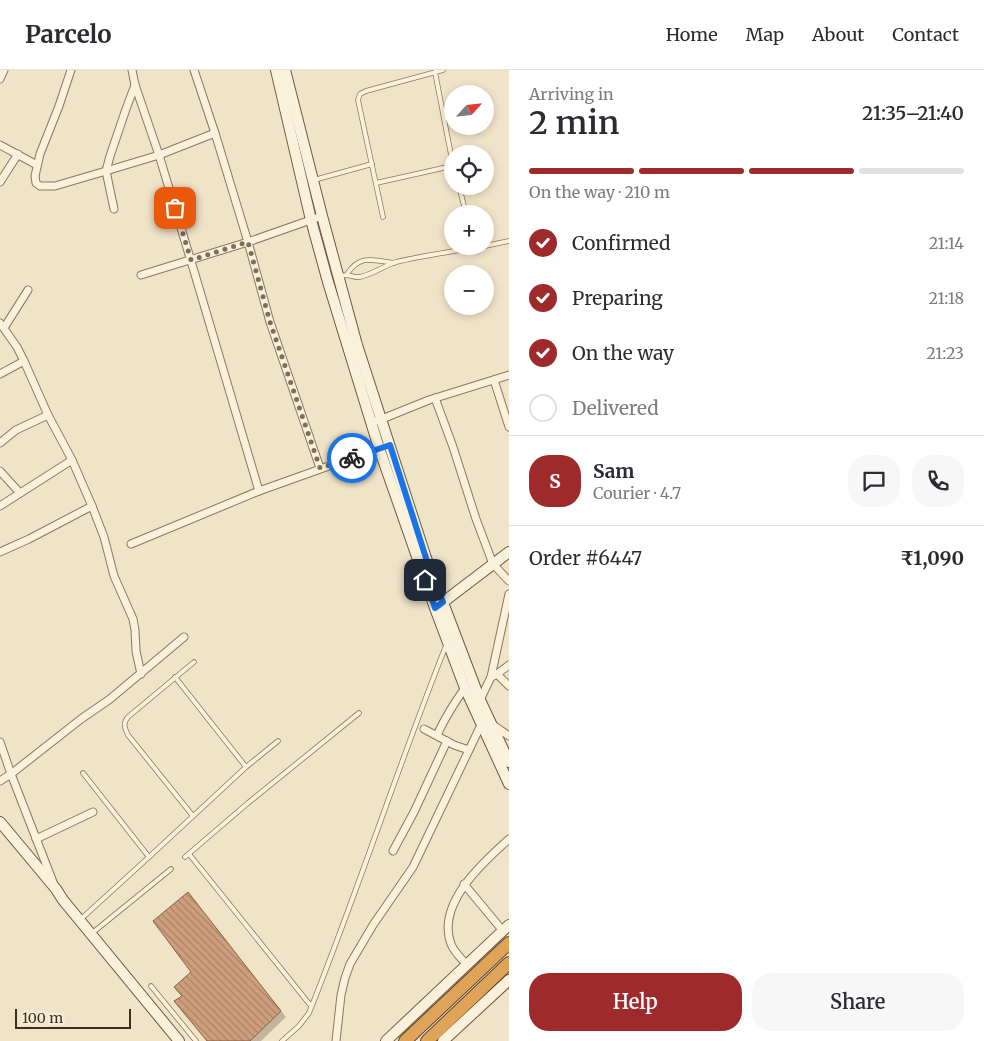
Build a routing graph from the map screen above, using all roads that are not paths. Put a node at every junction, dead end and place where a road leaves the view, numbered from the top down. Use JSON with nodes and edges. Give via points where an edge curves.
{"nodes":[{"id":1,"x":4,"y":70,"type":"edge"},
{"id":2,"x":71,"y":70,"type":"edge"},
{"id":3,"x":132,"y":70,"type":"edge"},
{"id":4,"x":194,"y":70,"type":"edge"},
{"id":5,"x":276,"y":70,"type":"edge"},
{"id":6,"x":285,"y":70,"type":"edge"},
{"id":7,"x":443,"y":70,"type":"edge"},
{"id":8,"x":435,"y":72,"type":"junction"},
{"id":9,"x":0,"y":79,"type":"edge"},
{"id":10,"x":136,"y":85,"type":"junction"},
{"id":11,"x":215,"y":133,"type":"junction"},
{"id":12,"x":0,"y":145,"type":"edge"},
{"id":13,"x":449,"y":145,"type":"edge"},
{"id":14,"x":18,"y":154,"type":"junction"},
{"id":15,"x":159,"y":155,"type":"junction"},
{"id":16,"x":372,"y":164,"type":"junction"},
{"id":17,"x":37,"y":165,"type":"junction"},
{"id":18,"x":444,"y":168,"type":"edge"},
{"id":19,"x":106,"y":171,"type":"junction"},
{"id":20,"x":313,"y":180,"type":"junction"},
{"id":21,"x":0,"y":182,"type":"edge"},
{"id":22,"x":376,"y":183,"type":"junction"},
{"id":23,"x":114,"y":209,"type":"dead end"},
{"id":24,"x":322,"y":216,"type":"junction"},
{"id":25,"x":383,"y":217,"type":"dead end"},
{"id":26,"x":311,"y":220,"type":"junction"},
{"id":27,"x":509,"y":241,"type":"edge"},
{"id":28,"x":248,"y":242,"type":"junction"},
{"id":29,"x":494,"y":244,"type":"edge"},
{"id":30,"x":444,"y":253,"type":"edge"},
{"id":31,"x":191,"y":260,"type":"junction"},
{"id":32,"x":394,"y":263,"type":"junction"},
{"id":33,"x":141,"y":275,"type":"dead end"},
{"id":34,"x":343,"y":276,"type":"junction"},
{"id":35,"x":28,"y":290,"type":"dead end"},
{"id":36,"x":2,"y":325,"type":"edge"},
{"id":37,"x":24,"y":361,"type":"junction"},
{"id":38,"x":0,"y":374,"type":"edge"},
{"id":39,"x":509,"y":375,"type":"edge"},
{"id":40,"x":494,"y":380,"type":"junction"},
{"id":41,"x":435,"y":398,"type":"junction"},
{"id":42,"x":48,"y":415,"type":"junction"},
{"id":43,"x":381,"y":419,"type":"junction"},
{"id":44,"x":371,"y":423,"type":"junction"},
{"id":45,"x":509,"y":427,"type":"edge"},
{"id":46,"x":0,"y":443,"type":"edge"},
{"id":47,"x":384,"y":446,"type":"junction"},
{"id":48,"x":72,"y":460,"type":"junction"},
{"id":49,"x":320,"y":468,"type":"junction"},
{"id":50,"x":0,"y":471,"type":"edge"},
{"id":51,"x":259,"y":491,"type":"junction"},
{"id":52,"x":20,"y":493,"type":"junction"},
{"id":53,"x":0,"y":506,"type":"edge"},
{"id":54,"x":92,"y":506,"type":"junction"},
{"id":55,"x":131,"y":544,"type":"dead end"},
{"id":56,"x":0,"y":552,"type":"edge"},
{"id":57,"x":509,"y":552,"type":"edge"},
{"id":58,"x":493,"y":564,"type":"junction"},
{"id":59,"x":509,"y":580,"type":"edge"},
{"id":60,"x":509,"y":594,"type":"edge"},
{"id":61,"x":439,"y":605,"type":"junction"},
{"id":62,"x":184,"y":637,"type":"dead end"},
{"id":63,"x":447,"y":641,"type":"junction"},
{"id":64,"x":194,"y":662,"type":"dead end"},
{"id":65,"x":509,"y":665,"type":"edge"},
{"id":66,"x":141,"y":674,"type":"junction"},
{"id":67,"x":494,"y":675,"type":"junction"},
{"id":68,"x":176,"y":677,"type":"junction"},
{"id":69,"x":509,"y":686,"type":"edge"},
{"id":70,"x":465,"y":688,"type":"junction"},
{"id":71,"x":480,"y":700,"type":"junction"},
{"id":72,"x":360,"y":713,"type":"dead end"},
{"id":73,"x":486,"y":724,"type":"junction"},
{"id":74,"x":424,"y":729,"type":"dead end"},
{"id":75,"x":438,"y":735,"type":"junction"},
{"id":76,"x":509,"y":736,"type":"edge"},
{"id":77,"x":278,"y":741,"type":"dead end"},
{"id":78,"x":447,"y":741,"type":"junction"},
{"id":79,"x":0,"y":742,"type":"edge"},
{"id":80,"x":469,"y":750,"type":"junction"},
{"id":81,"x":509,"y":762,"type":"edge"},
{"id":82,"x":246,"y":767,"type":"junction"},
{"id":83,"x":83,"y":773,"type":"dead end"},
{"id":84,"x":11,"y":774,"type":"junction"},
{"id":85,"x":0,"y":781,"type":"edge"},
{"id":86,"x":509,"y":784,"type":"edge"},
{"id":87,"x":93,"y":812,"type":"dead end"},
{"id":88,"x":193,"y":816,"type":"junction"},
{"id":89,"x":0,"y":822,"type":"edge"},
{"id":90,"x":36,"y":839,"type":"junction"},
{"id":91,"x":509,"y":839,"type":"edge"},
{"id":92,"x":393,"y":851,"type":"dead end"},
{"id":93,"x":149,"y":857,"type":"junction"},
{"id":94,"x":171,"y":869,"type":"dead end"},
{"id":95,"x":464,"y":884,"type":"junction"},
{"id":96,"x":56,"y":889,"type":"junction"},
{"id":97,"x":80,"y":920,"type":"junction"},
{"id":98,"x":506,"y":928,"type":"edge"},
{"id":99,"x":91,"y":934,"type":"junction"},
{"id":100,"x":509,"y":943,"type":"edge"},
{"id":101,"x":509,"y":963,"type":"edge"},
{"id":102,"x":467,"y":965,"type":"junction"},
{"id":103,"x":509,"y":980,"type":"edge"},
{"id":104,"x":151,"y":986,"type":"dead end"},
{"id":105,"x":312,"y":1006,"type":"junction"},
{"id":106,"x":179,"y":1041,"type":"edge"},
{"id":107,"x":196,"y":1041,"type":"edge"},
{"id":108,"x":282,"y":1041,"type":"edge"},
{"id":109,"x":336,"y":1041,"type":"edge"},
{"id":110,"x":386,"y":1041,"type":"edge"},
{"id":111,"x":405,"y":1041,"type":"edge"},
{"id":112,"x":427,"y":1041,"type":"edge"},
{"id":113,"x":444,"y":1041,"type":"edge"}],
"edges":[{"from":1,"to":9,"type":"street"},
{"from":2,"to":17,"type":"street"},
{"from":3,"to":10,"type":"street"},
{"from":4,"to":11,"type":"street"},
{"from":5,"to":26,"type":"street"},
{"from":6,"to":20,"type":"street"},
{"from":7,"to":8,"type":"lane"},
{"from":8,"to":13,"type":"lane"},
{"from":8,"to":16,"type":"lane","via":[[360,94],[358,100]]},
{"from":10,"to":15,"type":"street"},
{"from":10,"to":19,"type":"street"},
{"from":11,"to":15,"type":"street"},
{"from":11,"to":28,"type":"street"},
{"from":12,"to":14,"type":"street"},
{"from":14,"to":17,"type":"street"},
{"from":14,"to":21,"type":"street"},
{"from":15,"to":19,"type":"street"},
{"from":15,"to":31,"type":"street"},
{"from":16,"to":20,"type":"lane"},
{"from":16,"to":22,"type":"lane"},
{"from":17,"to":19,"type":"street","via":[[36,183],[44,187]]},
{"from":18,"to":22,"type":"lane"},
{"from":19,"to":23,"type":"street"},
{"from":20,"to":24,"type":"street"},
{"from":22,"to":25,"type":"lane"},
{"from":24,"to":26,"type":"street"},
{"from":24,"to":34,"type":"street"},
{"from":26,"to":28,"type":"street"},
{"from":26,"to":44,"type":"street"},
{"from":27,"to":29,"type":"lane"},
{"from":28,"to":31,"type":"street"},
{"from":28,"to":49,"type":"street","via":[[270,322]]},
{"from":30,"to":32,"type":"lane"},
{"from":31,"to":33,"type":"street"},
{"from":31,"to":51,"type":"street"},
{"from":32,"to":34,"type":"lane","via":[[360,277]]},
{"from":32,"to":34,"type":"lane","via":[[364,260]]},
{"from":34,"to":43,"type":"street","via":[[356,345]]},
{"from":35,"to":36,"type":"street"},
{"from":36,"to":37,"type":"street"},
{"from":37,"to":38,"type":"street"},
{"from":37,"to":42,"type":"street"},
{"from":39,"to":40,"type":"street"},
{"from":40,"to":41,"type":"street"},
{"from":40,"to":45,"type":"street"},
{"from":41,"to":43,"type":"street"},
{"from":41,"to":58,"type":"street"},
{"from":42,"to":46,"type":"street","via":[[16,430]]},
{"from":42,"to":48,"type":"street"},
{"from":43,"to":44,"type":"street"},
{"from":43,"to":47,"type":"street"},
{"from":44,"to":47,"type":"street"},
{"from":47,"to":49,"type":"street"},
{"from":47,"to":61,"type":"street","via":[[426,558]]},
{"from":48,"to":52,"type":"street"},
{"from":48,"to":54,"type":"street"},
{"from":49,"to":51,"type":"street"},
{"from":50,"to":52,"type":"street"},
{"from":51,"to":55,"type":"street"},
{"from":52,"to":53,"type":"street"},
{"from":54,"to":56,"type":"street"},
{"from":54,"to":66,"type":"street","via":[[114,576],[133,619]]},
{"from":57,"to":58,"type":"street"},
{"from":58,"to":59,"type":"street"},
{"from":58,"to":61,"type":"street"},
{"from":60,"to":67,"type":"street"},
{"from":61,"to":63,"type":"street"},
{"from":61,"to":71,"type":"street"},
{"from":62,"to":66,"type":"street"},
{"from":63,"to":70,"type":"street"},
{"from":63,"to":105,"type":"lane"},
{"from":64,"to":68,"type":"lane"},
{"from":65,"to":67,"type":"street"},
{"from":66,"to":84,"type":"street"},
{"from":67,"to":69,"type":"street"},
{"from":67,"to":71,"type":"street"},
{"from":68,"to":82,"type":"lane"},
{"from":68,"to":88,"type":"lane","via":[[128,717],[124,728]]},
{"from":70,"to":73,"type":"street"},
{"from":70,"to":75,"type":"street"},
{"from":71,"to":73,"type":"street"},
{"from":72,"to":105,"type":"lane","via":[[187,855]]},
{"from":73,"to":76,"type":"street"},
{"from":73,"to":80,"type":"street"},
{"from":73,"to":81,"type":"street"},
{"from":73,"to":86,"type":"street"},
{"from":74,"to":75,"type":"street"},
{"from":75,"to":78,"type":"street"},
{"from":77,"to":82,"type":"lane"},
{"from":78,"to":80,"type":"street"},
{"from":78,"to":92,"type":"street"},
{"from":79,"to":84,"type":"street"},
{"from":80,"to":109,"type":"street","via":[[413,867],[350,964],[341,995]]},
{"from":82,"to":88,"type":"lane"},
{"from":83,"to":93,"type":"lane"},
{"from":84,"to":85,"type":"street"},
{"from":84,"to":90,"type":"street"},
{"from":87,"to":90,"type":"street"},
{"from":88,"to":93,"type":"lane"},
{"from":89,"to":96,"type":"street"},
{"from":90,"to":96,"type":"street"},
{"from":91,"to":95,"type":"street"},
{"from":93,"to":97,"type":"lane"},
{"from":94,"to":99,"type":"lane"},
{"from":95,"to":98,"type":"street"},
{"from":95,"to":102,"type":"street","via":[[448,920],[451,944]]},
{"from":96,"to":97,"type":"street"},
{"from":97,"to":99,"type":"street"},
{"from":98,"to":102,"type":"street"},
{"from":99,"to":106,"type":"street"},
{"from":100,"to":111,"type":"highway"},
{"from":101,"to":112,"type":"highway"},
{"from":102,"to":110,"type":"street"},
{"from":103,"to":113,"type":"street"},
{"from":104,"to":107,"type":"lane"},
{"from":105,"to":108,"type":"lane","via":[[299,1026]]}]}
